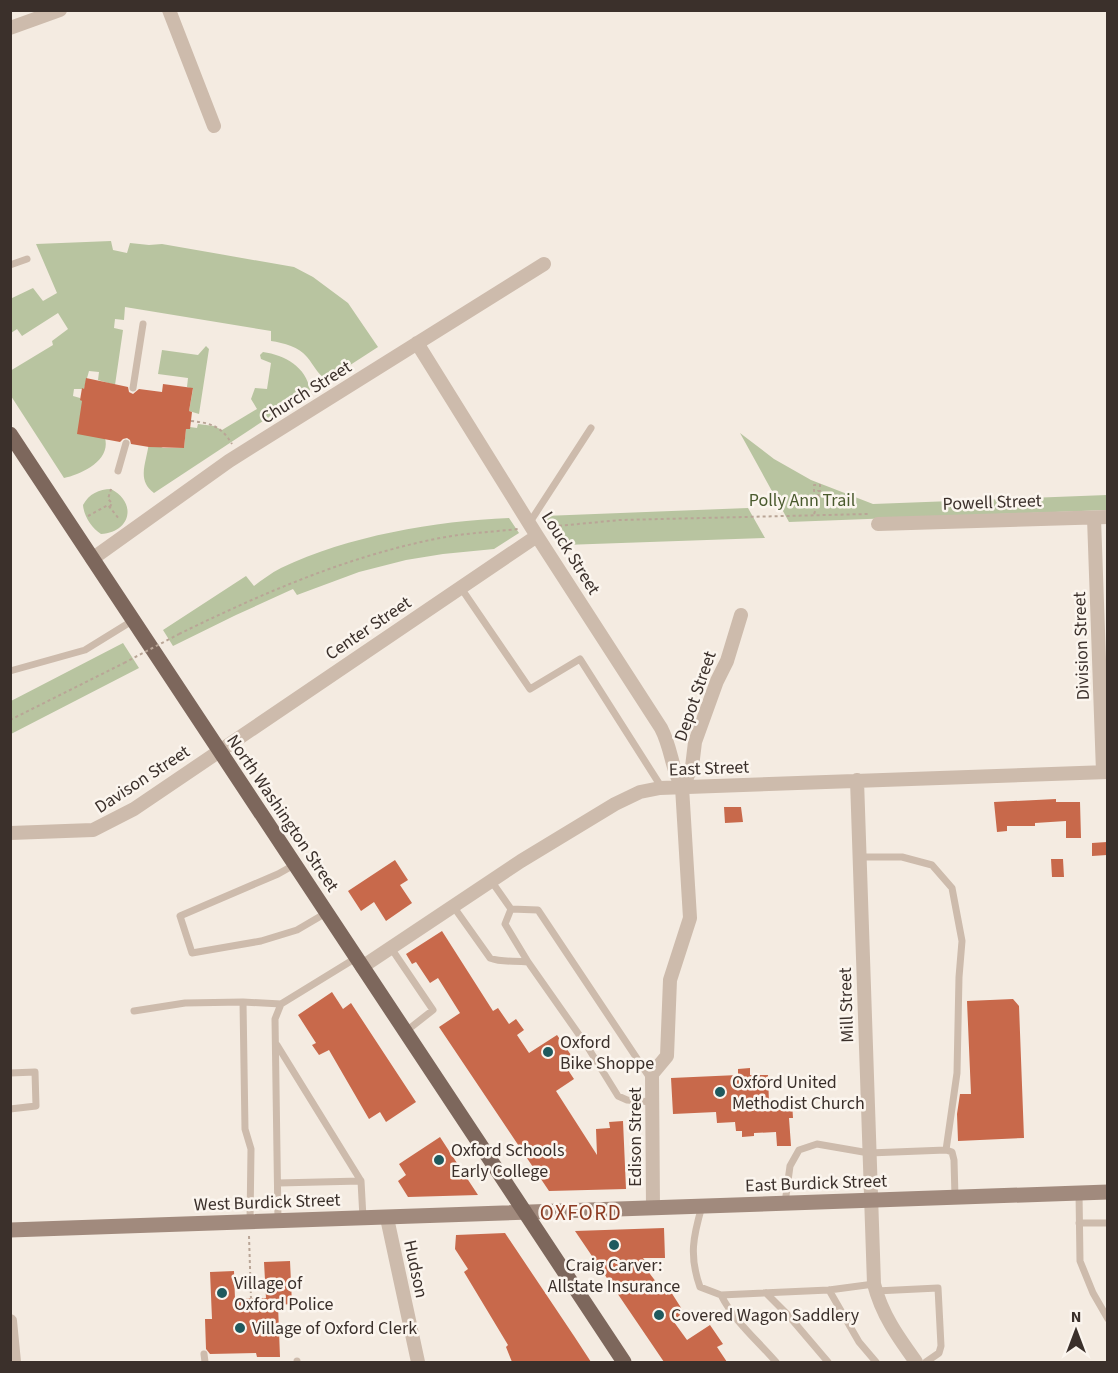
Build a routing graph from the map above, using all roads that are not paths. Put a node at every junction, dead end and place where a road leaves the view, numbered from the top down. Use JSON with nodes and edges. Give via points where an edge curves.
{"nodes":[{"id":1,"x":60,"y":10,"type":"edge"},
{"id":2,"x":169,"y":10,"type":"edge"},
{"id":3,"x":10,"y":28,"type":"edge"},
{"id":4,"x":214,"y":126,"type":"dead end"},
{"id":5,"x":27,"y":259,"type":"dead end"},
{"id":6,"x":544,"y":264,"type":"dead end"},
{"id":7,"x":10,"y":265,"type":"edge"},
{"id":8,"x":143,"y":324,"type":"dead end"},
{"id":9,"x":417,"y":343,"type":"junction"},
{"id":10,"x":133,"y":388,"type":"dead end"},
{"id":11,"x":591,"y":429,"type":"dead end"},
{"id":12,"x":10,"y":434,"type":"edge"},
{"id":13,"x":126,"y":443,"type":"dead end"},
{"id":14,"x":118,"y":471,"type":"dead end"},
{"id":15,"x":1101,"y":518,"type":"edge"},
{"id":16,"x":876,"y":519,"type":"road end"},
{"id":17,"x":533,"y":529,"type":"junction"},
{"id":18,"x":92,"y":559,"type":"junction"},
{"id":19,"x":461,"y":588,"type":"junction"},
{"id":20,"x":741,"y":615,"type":"dead end"},
{"id":21,"x":132,"y":621,"type":"junction"},
{"id":22,"x":10,"y":671,"type":"edge"},
{"id":23,"x":218,"y":751,"type":"junction"},
{"id":24,"x":1105,"y":772,"type":"edge"},
{"id":25,"x":857,"y":780,"type":"junction"},
{"id":26,"x":682,"y":787,"type":"junction"},
{"id":27,"x":662,"y":788,"type":"junction"},
{"id":28,"x":10,"y":833,"type":"edge"},
{"id":29,"x":860,"y":857,"type":"junction"},
{"id":30,"x":294,"y":865,"type":"junction"},
{"id":31,"x":492,"y":882,"type":"junction"},
{"id":32,"x":453,"y":906,"type":"junction"},
{"id":33,"x":511,"y":909,"type":"junction"},
{"id":34,"x":326,"y":913,"type":"junction"},
{"id":35,"x":391,"y":948,"type":"junction"},
{"id":36,"x":359,"y":962,"type":"junction"},
{"id":37,"x":528,"y":962,"type":"junction"},
{"id":38,"x":243,"y":1002,"type":"junction"},
{"id":39,"x":281,"y":1004,"type":"junction"},
{"id":40,"x":134,"y":1011,"type":"dead end"},
{"id":41,"x":405,"y":1032,"type":"junction"},
{"id":42,"x":275,"y":1042,"type":"junction"},
{"id":43,"x":10,"y":1073,"type":"edge"},
{"id":44,"x":652,"y":1082,"type":"junction"},
{"id":45,"x":652,"y":1102,"type":"junction"},
{"id":46,"x":10,"y":1109,"type":"edge"},
{"id":47,"x":946,"y":1150,"type":"junction"},
{"id":48,"x":869,"y":1153,"type":"junction"},
{"id":49,"x":361,"y":1181,"type":"junction"},
{"id":50,"x":278,"y":1183,"type":"junction"},
{"id":51,"x":1107,"y":1192,"type":"edge"},
{"id":52,"x":1079,"y":1193,"type":"junction"},
{"id":53,"x":955,"y":1197,"type":"junction"},
{"id":54,"x":870,"y":1200,"type":"junction"},
{"id":55,"x":785,"y":1203,"type":"junction"},
{"id":56,"x":702,"y":1206,"type":"junction"},
{"id":57,"x":653,"y":1208,"type":"junction"},
{"id":58,"x":525,"y":1212,"type":"junction"},
{"id":59,"x":363,"y":1218,"type":"junction"},
{"id":60,"x":387,"y":1218,"type":"junction"},
{"id":61,"x":278,"y":1221,"type":"junction"},
{"id":62,"x":250,"y":1222,"type":"junction"},
{"id":63,"x":1079,"y":1223,"type":"junction"},
{"id":64,"x":1107,"y":1223,"type":"edge"},
{"id":65,"x":11,"y":1228,"type":"edge"},
{"id":66,"x":875,"y":1288,"type":"junction"},
{"id":67,"x":829,"y":1290,"type":"junction"},
{"id":68,"x":766,"y":1293,"type":"junction"},
{"id":69,"x":721,"y":1295,"type":"junction"},
{"id":70,"x":1107,"y":1319,"type":"edge"},
{"id":71,"x":10,"y":1321,"type":"edge"},
{"id":72,"x":204,"y":1354,"type":"dead end"},
{"id":73,"x":912,"y":1361,"type":"edge"},
{"id":74,"x":14,"y":1362,"type":"edge"},
{"id":75,"x":205,"y":1362,"type":"edge"},
{"id":76,"x":418,"y":1362,"type":"edge"},
{"id":77,"x":624,"y":1362,"type":"edge"},
{"id":78,"x":776,"y":1362,"type":"edge"},
{"id":79,"x":828,"y":1362,"type":"edge"},
{"id":80,"x":876,"y":1362,"type":"edge"},
{"id":81,"x":926,"y":1362,"type":"edge"}],
"edges":[{"from":1,"to":3,"type":"street"},
{"from":2,"to":4,"type":"street"},
{"from":5,"to":7,"type":"lane"},
{"from":6,"to":9,"type":"street","name":"Church Street"},
{"from":8,"to":10,"type":"lane"},
{"from":9,"to":17,"type":"street","name":"Louck Street"},
{"from":9,"to":18,"type":"street","name":"Church Street","via":[[229,461]]},
{"from":11,"to":17,"type":"lane"},
{"from":12,"to":18,"type":"main road","name":"North Washington Street"},
{"from":13,"to":14,"type":"lane"},
{"from":15,"to":16,"type":"street","name":"Powell Street"},
{"from":15,"to":24,"type":"street","name":"Division Street"},
{"from":17,"to":19,"type":"street","name":"Center Street"},
{"from":17,"to":26,"type":"street","name":"Louck Street","via":[[661,728]]},
{"from":18,"to":21,"type":"main road","name":"North Washington Street"},
{"from":19,"to":23,"type":"street","name":"Center Street"},
{"from":19,"to":27,"type":"lane","via":[[530,689],[580,659]]},
{"from":20,"to":26,"type":"street","name":"Depot Street"},
{"from":21,"to":22,"type":"lane","via":[[85,650]]},
{"from":21,"to":23,"type":"main road","name":"North Washington Street"},
{"from":23,"to":28,"type":"street","name":"Davison Street","via":[[134,809],[93,830]]},
{"from":23,"to":30,"type":"main road","name":"North Washington Street"},
{"from":24,"to":25,"type":"street","name":"East Street"},
{"from":25,"to":26,"type":"street","name":"East Street"},
{"from":25,"to":29,"type":"street","name":"Mill Street"},
{"from":26,"to":27,"type":"street","name":"East Street"},
{"from":26,"to":44,"type":"street","name":"Edison Street","via":[[690,918],[670,980],[667,1056],[652,1074]]},
{"from":27,"to":31,"type":"street","name":"East Street","via":[[640,792],[615,804]]},
{"from":29,"to":47,"type":"lane","via":[[902,857],[932,865],[952,888],[963,940],[957,1073]]},
{"from":29,"to":48,"type":"street","name":"Mill Street"},
{"from":30,"to":34,"type":"main road","name":"North Washington Street"},
{"from":30,"to":34,"type":"lane","via":[[180,916],[192,953],[261,941],[297,930]]},
{"from":31,"to":32,"type":"street","name":"East Street"},
{"from":31,"to":33,"type":"lane"},
{"from":32,"to":35,"type":"street","name":"East Street"},
{"from":32,"to":37,"type":"lane","via":[[490,958]]},
{"from":33,"to":37,"type":"lane","via":[[505,924]]},
{"from":33,"to":44,"type":"lane","via":[[538,910]]},
{"from":34,"to":36,"type":"main road","name":"North Washington Street"},
{"from":35,"to":36,"type":"street","name":"East Street"},
{"from":35,"to":41,"type":"lane","via":[[433,1010]]},
{"from":36,"to":39,"type":"lane"},
{"from":36,"to":41,"type":"main road","name":"North Washington Street"},
{"from":37,"to":45,"type":"lane","via":[[618,1096]]},
{"from":38,"to":39,"type":"lane"},
{"from":38,"to":40,"type":"lane","via":[[185,1003]]},
{"from":38,"to":62,"type":"lane","via":[[245,1129],[251,1149]]},
{"from":39,"to":42,"type":"lane","via":[[275,1019]]},
{"from":41,"to":58,"type":"main road","name":"North Washington Street"},
{"from":42,"to":49,"type":"lane"},
{"from":42,"to":50,"type":"lane"},
{"from":43,"to":46,"type":"lane","via":[[35,1072],[36,1106]]},
{"from":44,"to":45,"type":"street","name":"Edison Street"},
{"from":45,"to":57,"type":"street","name":"Edison Street"},
{"from":47,"to":48,"type":"lane"},
{"from":47,"to":53,"type":"lane","via":[[952,1152],[954,1160]]},
{"from":48,"to":54,"type":"street","name":"Mill Street"},
{"from":48,"to":55,"type":"lane","via":[[817,1144],[798,1150],[790,1166]]},
{"from":49,"to":50,"type":"lane"},
{"from":49,"to":59,"type":"lane"},
{"from":50,"to":61,"type":"lane"},
{"from":51,"to":52,"type":"main road","name":"East Burdick Street"},
{"from":52,"to":53,"type":"main road","name":"East Burdick Street"},
{"from":52,"to":63,"type":"lane"},
{"from":53,"to":54,"type":"main road","name":"East Burdick Street"},
{"from":54,"to":55,"type":"main road","name":"East Burdick Street"},
{"from":54,"to":66,"type":"street","name":"Mill Street"},
{"from":55,"to":56,"type":"main road","name":"East Burdick Street"},
{"from":56,"to":57,"type":"main road","name":"East Burdick Street"},
{"from":56,"to":69,"type":"lane","via":[[693,1234],[696,1274],[700,1287]]},
{"from":57,"to":58,"type":"main road","name":"East Burdick Street"},
{"from":58,"to":60,"type":"main road","name":"West Burdick Street"},
{"from":58,"to":77,"type":"main road","name":"North Washington Street"},
{"from":59,"to":60,"type":"main road","name":"West Burdick Street"},
{"from":59,"to":61,"type":"main road","name":"West Burdick Street"},
{"from":60,"to":76,"type":"street","name":"Hudson"},
{"from":61,"to":62,"type":"main road","name":"West Burdick Street"},
{"from":62,"to":65,"type":"main road","name":"West Burdick Street"},
{"from":63,"to":64,"type":"lane"},
{"from":63,"to":70,"type":"lane","via":[[1080,1261]]},
{"from":66,"to":67,"type":"lane"},
{"from":66,"to":73,"type":"street","name":"Mill Street","via":[[880,1307]]},
{"from":66,"to":81,"type":"lane","via":[[938,1288],[941,1346],[939,1353]]},
{"from":67,"to":68,"type":"lane"},
{"from":67,"to":80,"type":"lane"},
{"from":68,"to":69,"type":"lane"},
{"from":68,"to":79,"type":"lane"},
{"from":69,"to":78,"type":"lane","via":[[731,1314]]},
{"from":71,"to":74,"type":"street"},
{"from":72,"to":75,"type":"lane"}]}
